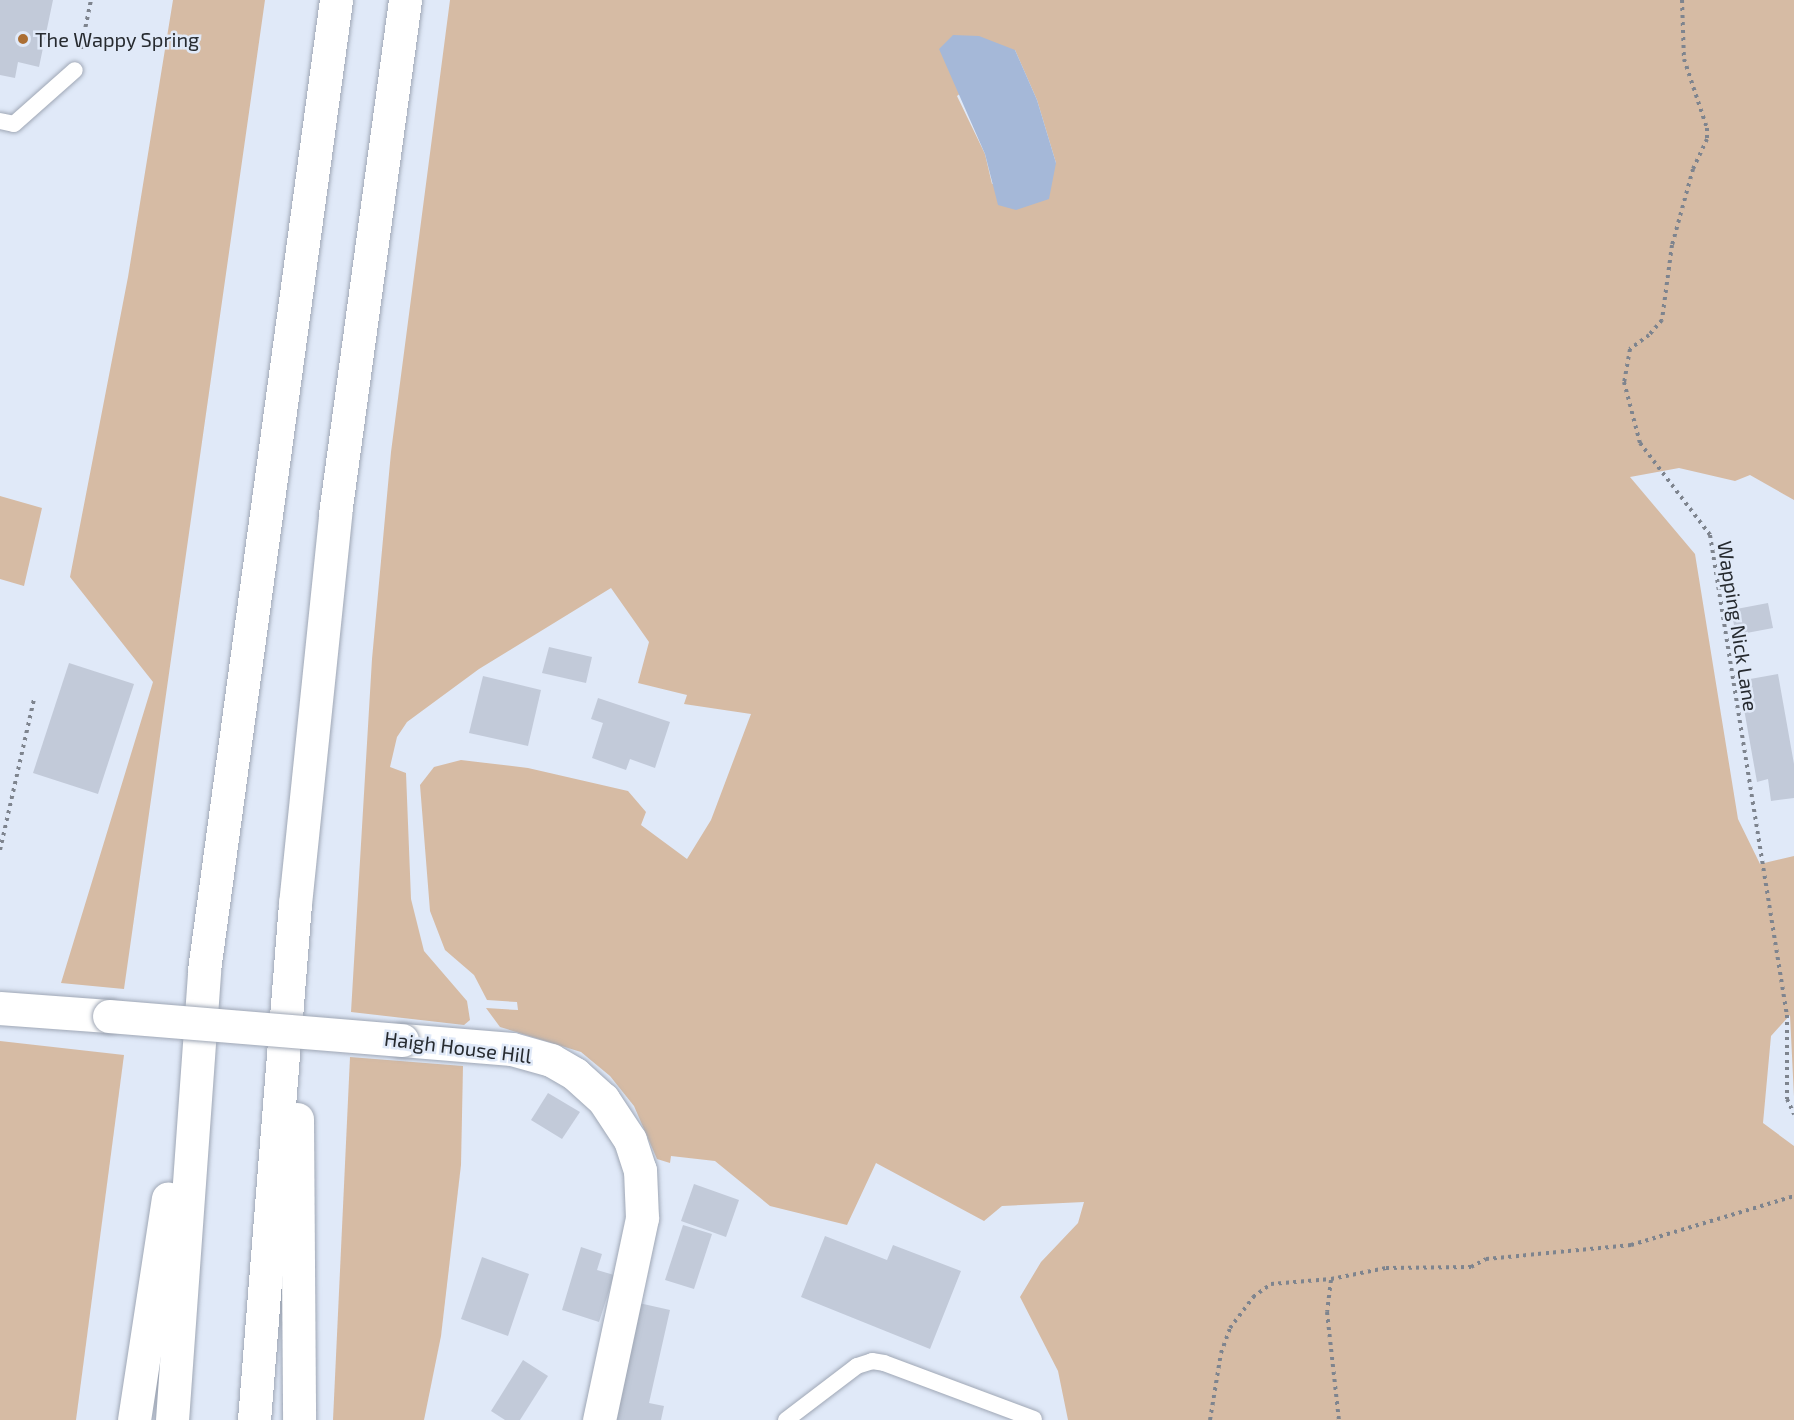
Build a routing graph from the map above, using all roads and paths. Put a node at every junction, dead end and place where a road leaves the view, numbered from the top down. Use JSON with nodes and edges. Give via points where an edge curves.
{"nodes":[{"id":1,"x":91,"y":0,"type":"edge"},
{"id":2,"x":336,"y":0,"type":"edge"},
{"id":3,"x":405,"y":0,"type":"edge"},
{"id":4,"x":1682,"y":0,"type":"edge"},
{"id":5,"x":75,"y":70,"type":"joint"},
{"id":6,"x":0,"y":121,"type":"edge"},
{"id":7,"x":34,"y":699,"type":"dead end"},
{"id":8,"x":0,"y":850,"type":"edge"},
{"id":9,"x":295,"y":904,"type":"junction"},
{"id":10,"x":204,"y":970,"type":"junction"},
{"id":11,"x":0,"y":1008,"type":"edge"},
{"id":12,"x":1794,"y":1114,"type":"edge"},
{"id":13,"x":1794,"y":1196,"type":"edge"},
{"id":14,"x":1331,"y":1279,"type":"junction"},
{"id":15,"x":1034,"y":1419,"type":"edge"},
{"id":16,"x":134,"y":1420,"type":"edge"},
{"id":17,"x":172,"y":1420,"type":"edge"},
{"id":18,"x":254,"y":1420,"type":"edge"},
{"id":19,"x":299,"y":1420,"type":"edge"},
{"id":20,"x":598,"y":1420,"type":"edge"},
{"id":21,"x":786,"y":1420,"type":"edge"},
{"id":22,"x":1210,"y":1420,"type":"edge"},
{"id":23,"x":1339,"y":1420,"type":"edge"}],
"edges":[{"from":1,"to":5,"type":"path"},
{"from":2,"to":10,"type":"main road"},
{"from":3,"to":9,"type":"main road","via":[[335,514]]},
{"from":4,"to":12,"type":"path","name":"Wapping Nick Lane","via":[[1684,59],[1707,128],[1707,139],[1693,169],[1672,245],[1662,320],[1630,349],[1623,382],[1640,443],[1710,535],[1787,1015],[1787,1099]]},
{"from":5,"to":6,"type":"lane","via":[[14,124]]},
{"from":7,"to":8,"type":"path"},
{"from":9,"to":18,"type":"main road"},
{"from":9,"to":19,"type":"main road"},
{"from":10,"to":16,"type":"main road"},
{"from":10,"to":17,"type":"main road"},
{"from":11,"to":20,"type":"main road","name":"Haigh House Hill","bridge":true,"via":[[512,1049],[551,1060],[575,1074],[603,1099],[630,1140],[640,1170],[642,1218]]},
{"from":13,"to":14,"type":"path","via":[[1630,1245],[1486,1259],[1472,1267],[1386,1268]]},
{"from":14,"to":22,"type":"path","via":[[1271,1284],[1240,1312],[1221,1353]]},
{"from":14,"to":23,"type":"path","via":[[1327,1312]]},
{"from":15,"to":21,"type":"lane","via":[[872,1361],[857,1366]]}]}
